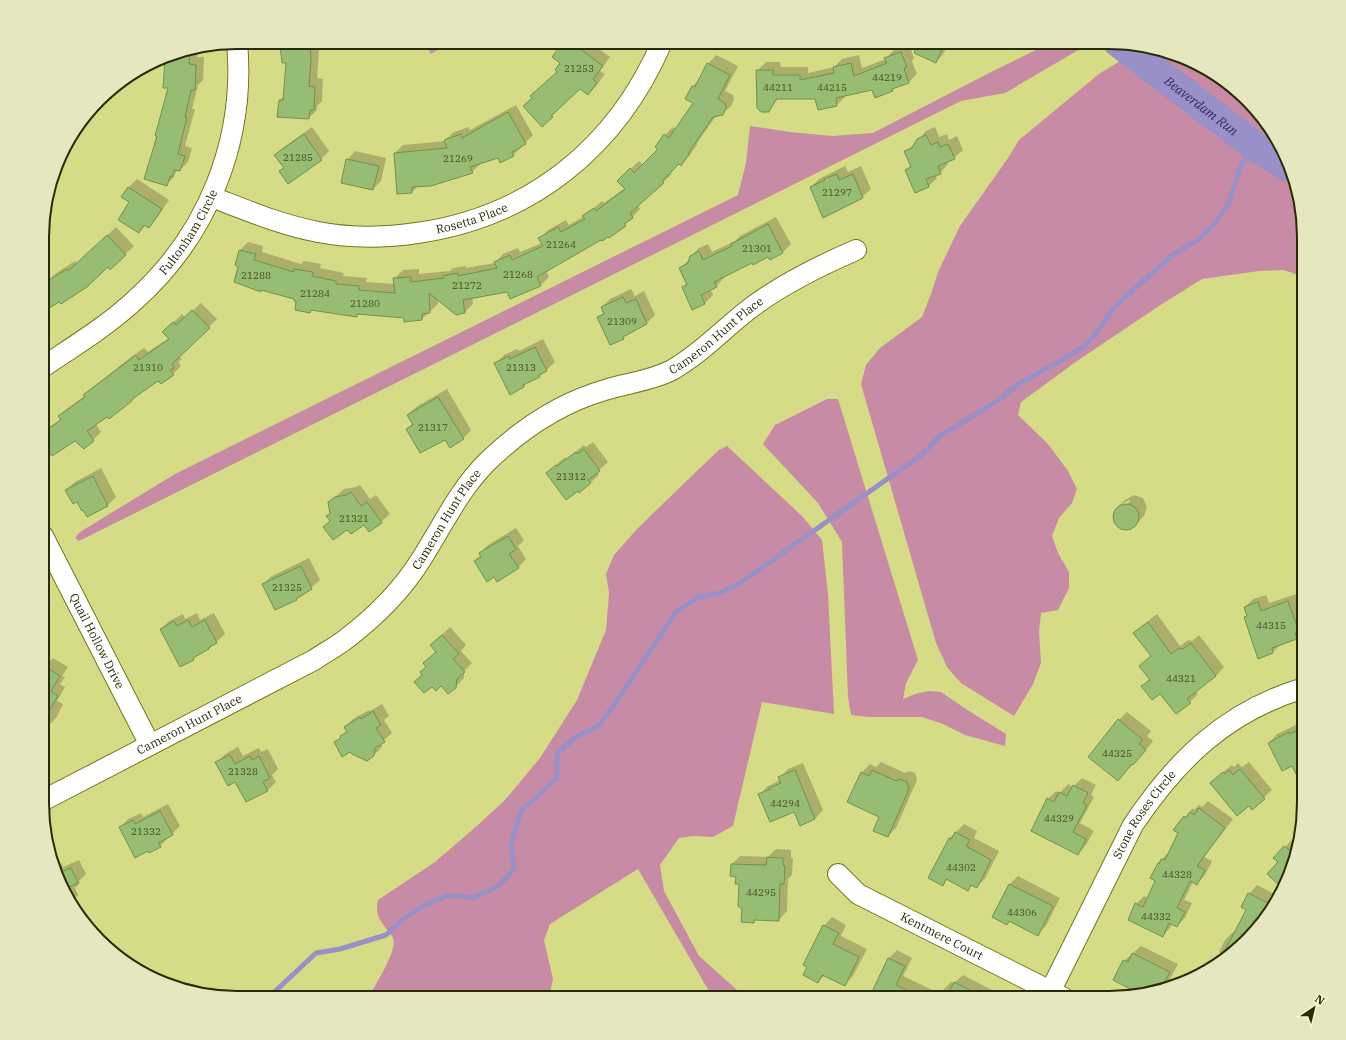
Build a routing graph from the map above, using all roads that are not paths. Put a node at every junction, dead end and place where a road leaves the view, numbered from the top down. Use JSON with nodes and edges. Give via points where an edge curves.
{"nodes":[{"id":1,"x":237,"y":49,"type":"edge"},
{"id":2,"x":659,"y":49,"type":"edge"},
{"id":3,"x":212,"y":197,"type":"junction"},
{"id":4,"x":856,"y":250,"type":"dead end"},
{"id":5,"x":49,"y":363,"type":"edge"},
{"id":6,"x":49,"y":548,"type":"edge"},
{"id":7,"x":1297,"y":690,"type":"edge"},
{"id":8,"x":150,"y":745,"type":"junction"},
{"id":9,"x":49,"y":797,"type":"edge"},
{"id":10,"x":838,"y":874,"type":"dead end"},
{"id":11,"x":1044,"y":991,"type":"edge"},
{"id":12,"x":1056,"y":991,"type":"edge"}],
"edges":[{"from":1,"to":3,"type":"street","name":"Fultonham Circle","via":[[236,112],[228,152]]},
{"from":2,"to":3,"type":"street","name":"Rosetta Place","via":[[625,110],[577,162],[518,202],[466,223],[400,236],[352,236],[318,232],[278,222]]},
{"from":3,"to":5,"type":"street","name":"Fultonham Circle","via":[[188,240],[154,282],[113,318]]},
{"from":4,"to":8,"type":"street","name":"Cameron Hunt Place","via":[[783,285],[751,307],[690,359],[671,370],[647,380],[575,401],[541,419],[512,439],[486,463],[463,490],[422,559],[400,589],[352,635],[314,660]]},
{"from":6,"to":8,"type":"street","name":"Quail Hollow Drive"},
{"from":7,"to":12,"type":"street","name":"Stone Roses Circle","via":[[1230,722],[1185,759],[1148,802],[1133,825]]},
{"from":8,"to":9,"type":"street","name":"Cameron Hunt Place"},
{"from":10,"to":11,"type":"street","name":"Kentmere Court","via":[[858,894]]}]}
